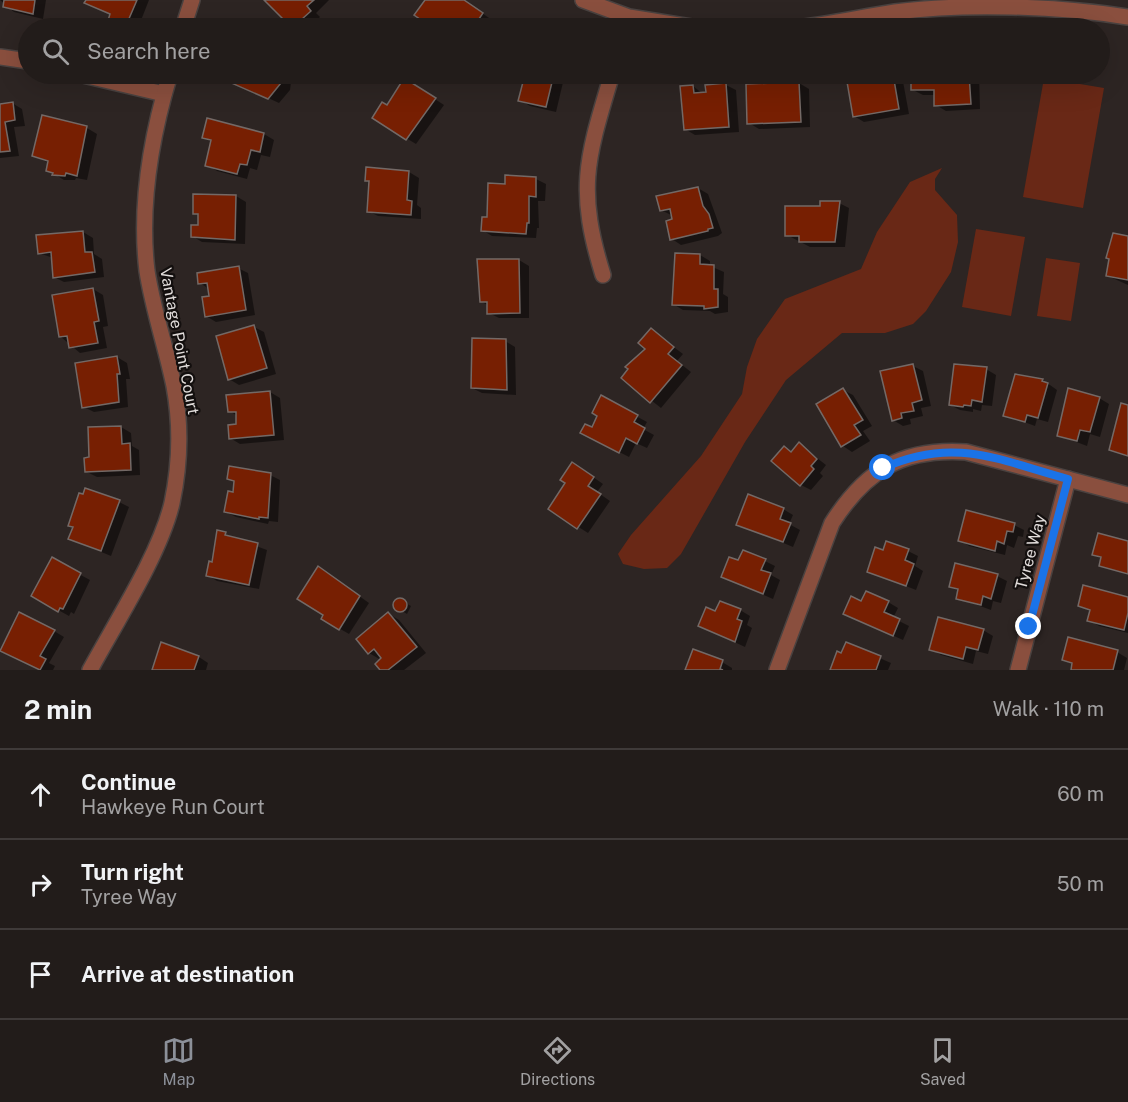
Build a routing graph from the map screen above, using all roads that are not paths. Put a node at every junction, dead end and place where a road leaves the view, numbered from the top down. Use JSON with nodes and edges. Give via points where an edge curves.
{"nodes":[{"id":1,"x":192,"y":0,"type":"edge"},
{"id":2,"x":583,"y":0,"type":"edge"},
{"id":3,"x":929,"y":5,"type":"edge"},
{"id":4,"x":1128,"y":17,"type":"edge"},
{"id":5,"x":186,"y":18,"type":"edge"},
{"id":6,"x":618,"y":18,"type":"edge"},
{"id":7,"x":858,"y":18,"type":"edge"},
{"id":8,"x":0,"y":57,"type":"edge"},
{"id":9,"x":18,"y":60,"type":"edge"},
{"id":10,"x":122,"y":84,"type":"edge"},
{"id":11,"x":167,"y":84,"type":"edge"},
{"id":12,"x":609,"y":84,"type":"edge"},
{"id":13,"x":164,"y":94,"type":"junction"},
{"id":14,"x":603,"y":275,"type":"dead end"},
{"id":15,"x":1068,"y":479,"type":"junction"},
{"id":16,"x":1128,"y":495,"type":"edge"},
{"id":17,"x":90,"y":670,"type":"edge"},
{"id":18,"x":777,"y":670,"type":"edge"},
{"id":19,"x":1018,"y":670,"type":"edge"}],
"edges":[{"from":1,"to":5,"type":"street"},
{"from":2,"to":6,"type":"street"},
{"from":3,"to":4,"type":"street","via":[[1032,8]]},
{"from":3,"to":7,"type":"street"},
{"from":8,"to":9,"type":"street"},
{"from":10,"to":13,"type":"street"},
{"from":11,"to":13,"type":"street","name":"Vantage Point Court"},
{"from":12,"to":14,"type":"street","via":[[591,145],[585,194]]},
{"from":13,"to":17,"type":"street","name":"Vantage Point Court","via":[[146,188],[145,238],[155,315],[174,386],[178,462],[164,529]]},
{"from":15,"to":16,"type":"street"},
{"from":15,"to":18,"type":"street","via":[[966,452],[941,450],[911,455],[883,468],[867,479],[832,523]]},
{"from":15,"to":19,"type":"street","name":"Tyree Way"}]}
